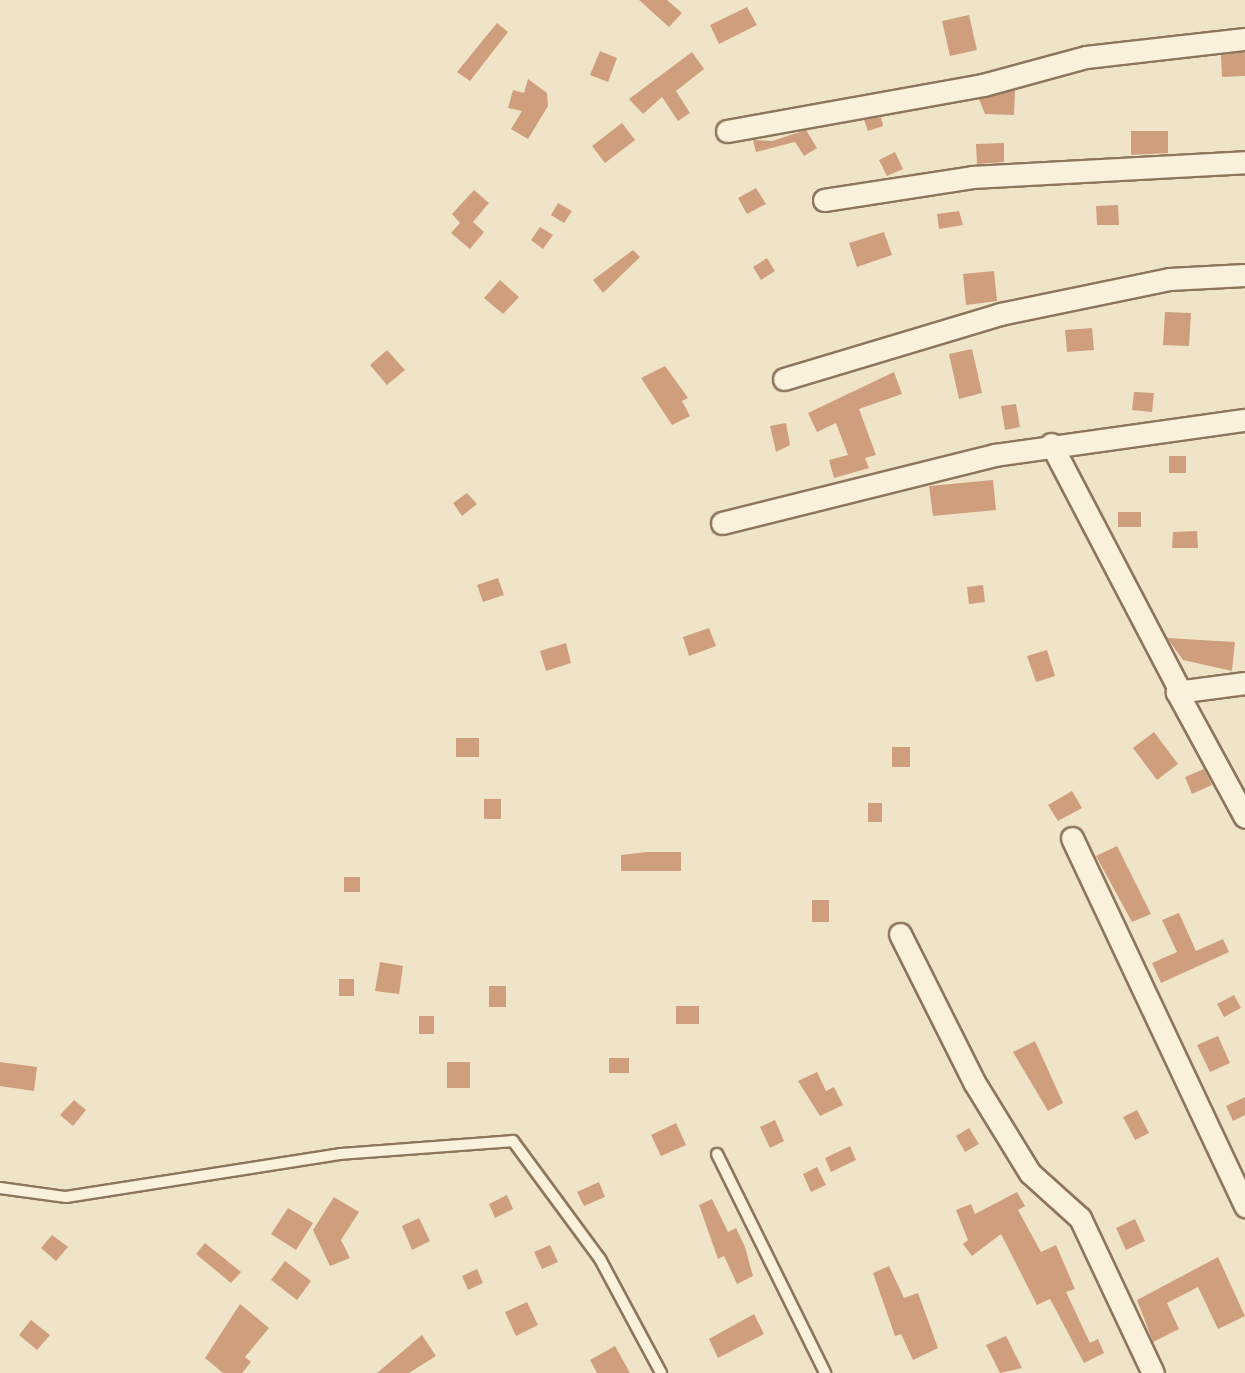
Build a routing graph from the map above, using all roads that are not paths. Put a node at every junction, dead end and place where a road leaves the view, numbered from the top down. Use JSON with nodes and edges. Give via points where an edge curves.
{"nodes":[{"id":1,"x":1245,"y":39,"type":"edge"},
{"id":2,"x":727,"y":131,"type":"dead end"},
{"id":3,"x":1245,"y":162,"type":"edge"},
{"id":4,"x":824,"y":200,"type":"dead end"},
{"id":5,"x":1245,"y":275,"type":"edge"},
{"id":6,"x":784,"y":379,"type":"dead end"},
{"id":7,"x":1245,"y":420,"type":"edge"},
{"id":8,"x":1051,"y":444,"type":"junction"},
{"id":9,"x":722,"y":523,"type":"dead end"},
{"id":10,"x":1245,"y":683,"type":"edge"},
{"id":11,"x":1179,"y":689,"type":"junction"},
{"id":12,"x":1245,"y":817,"type":"edge"},
{"id":13,"x":1072,"y":838,"type":"dead end"},
{"id":14,"x":900,"y":934,"type":"dead end"},
{"id":15,"x":717,"y":1154,"type":"dead end"},
{"id":16,"x":0,"y":1188,"type":"edge"},
{"id":17,"x":1245,"y":1206,"type":"edge"},
{"id":18,"x":661,"y":1373,"type":"edge"},
{"id":19,"x":825,"y":1373,"type":"edge"},
{"id":20,"x":1153,"y":1373,"type":"edge"}],
"edges":[{"from":1,"to":2,"type":"street","via":[[1086,57],[983,85]]},
{"from":3,"to":4,"type":"street","via":[[972,177]]},
{"from":5,"to":6,"type":"street","via":[[1169,279],[1000,314]]},
{"from":7,"to":8,"type":"street"},
{"from":8,"to":9,"type":"street"},
{"from":8,"to":11,"type":"street"},
{"from":10,"to":11,"type":"street"},
{"from":11,"to":12,"type":"street","via":[[1177,696]]},
{"from":13,"to":17,"type":"street"},
{"from":14,"to":20,"type":"street","via":[[974,1082],[1030,1173],[1080,1217]]},
{"from":15,"to":19,"type":"lane"},
{"from":16,"to":18,"type":"lane","via":[[66,1197],[340,1154],[513,1141],[600,1259]]}]}
